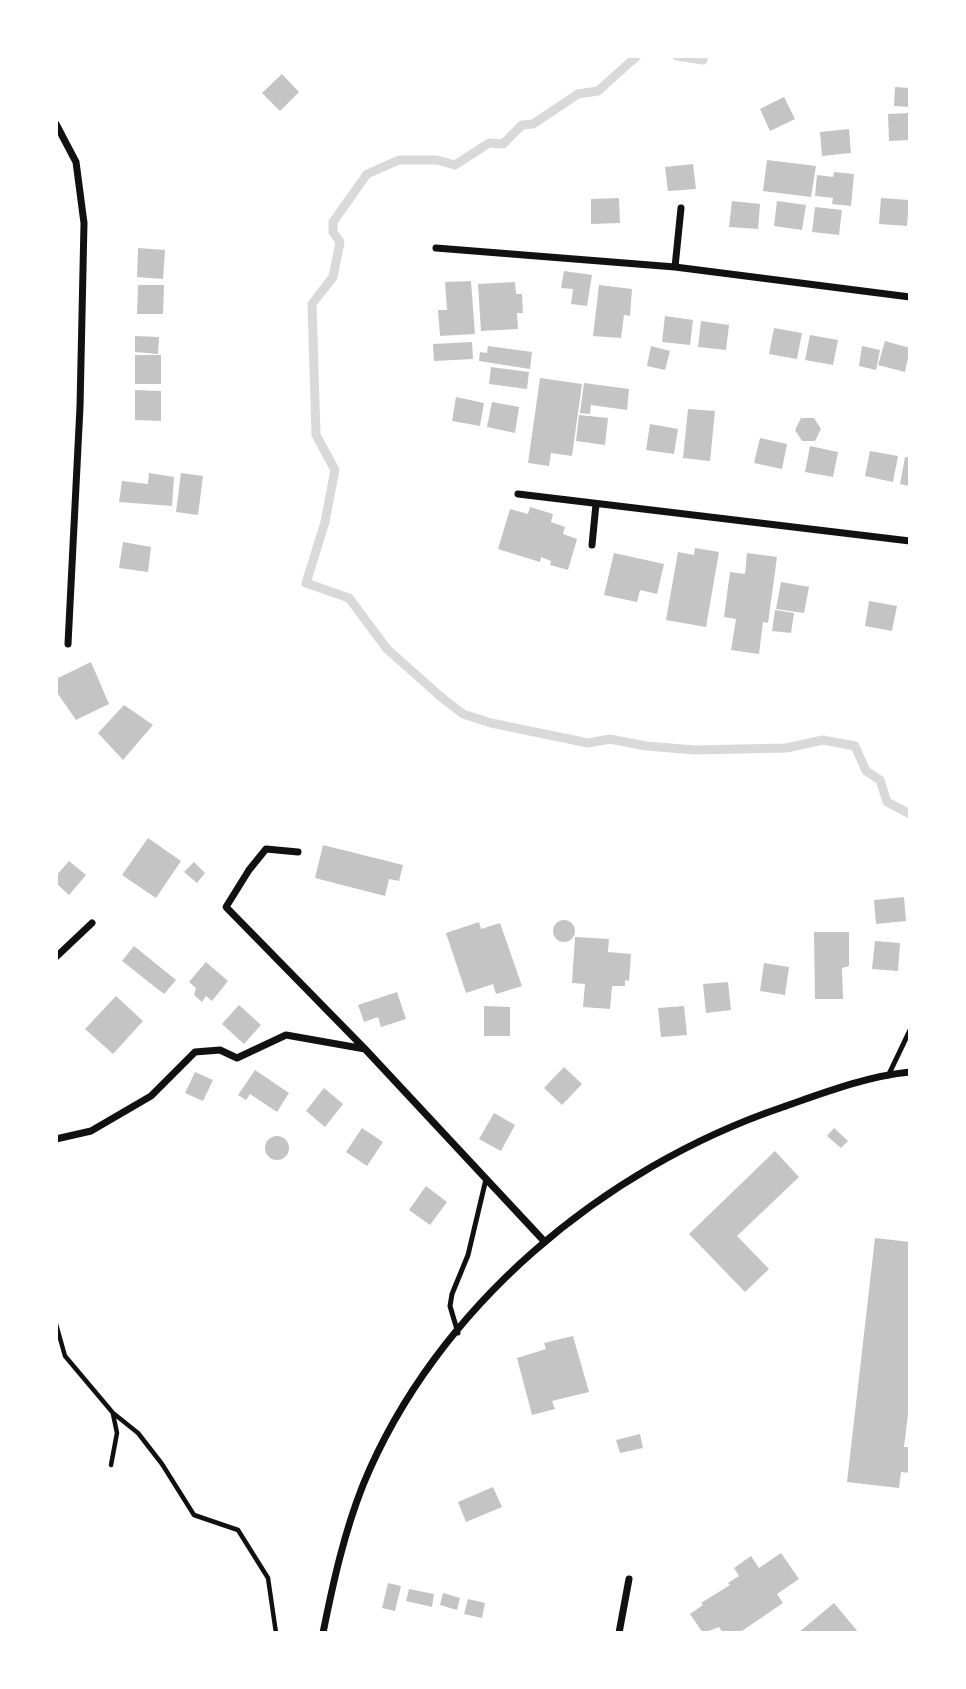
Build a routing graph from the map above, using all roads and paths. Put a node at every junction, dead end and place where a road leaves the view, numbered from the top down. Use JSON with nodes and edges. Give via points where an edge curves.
{"nodes":[{"id":1,"x":56,"y":124,"type":"edge"},
{"id":2,"x":681,"y":208,"type":"dead end"},
{"id":3,"x":436,"y":248,"type":"dead end"},
{"id":4,"x":675,"y":267,"type":"junction"},
{"id":5,"x":910,"y":297,"type":"edge"},
{"id":6,"x":518,"y":494,"type":"dead end"},
{"id":7,"x":596,"y":504,"type":"junction"},
{"id":8,"x":910,"y":541,"type":"edge"},
{"id":9,"x":592,"y":545,"type":"dead end"},
{"id":10,"x":68,"y":644,"type":"dead end"},
{"id":11,"x":298,"y":852,"type":"dead end"},
{"id":12,"x":92,"y":923,"type":"dead end"},
{"id":13,"x":56,"y":957,"type":"edge"},
{"id":14,"x":910,"y":1030,"type":"edge"},
{"id":15,"x":365,"y":1049,"type":"junction"},
{"id":16,"x":910,"y":1072,"type":"edge"},
{"id":17,"x":888,"y":1076,"type":"junction"},
{"id":18,"x":56,"y":1139,"type":"edge"},
{"id":19,"x":486,"y":1179,"type":"junction"},
{"id":20,"x":544,"y":1241,"type":"junction"},
{"id":21,"x":56,"y":1324,"type":"edge"},
{"id":22,"x":458,"y":1333,"type":"junction"},
{"id":23,"x":113,"y":1413,"type":"junction"},
{"id":24,"x":111,"y":1465,"type":"dead end"},
{"id":25,"x":629,"y":1579,"type":"dead end"},
{"id":26,"x":276,"y":1633,"type":"edge"},
{"id":27,"x":323,"y":1633,"type":"edge"},
{"id":28,"x":619,"y":1633,"type":"edge"}],
"edges":[{"from":1,"to":10,"type":"street","via":[[76,162],[84,223]]},
{"from":2,"to":4,"type":"street"},
{"from":3,"to":4,"type":"street"},
{"from":4,"to":5,"type":"street"},
{"from":6,"to":7,"type":"street"},
{"from":7,"to":8,"type":"street"},
{"from":7,"to":9,"type":"street"},
{"from":11,"to":15,"type":"street","via":[[266,849],[226,906]]},
{"from":12,"to":13,"type":"street"},
{"from":14,"to":17,"type":"lane"},
{"from":15,"to":18,"type":"street","via":[[286,1035],[237,1058],[220,1050],[195,1052],[151,1097],[91,1131]]},
{"from":15,"to":19,"type":"street"},
{"from":16,"to":17,"type":"street"},
{"from":17,"to":20,"type":"street","via":[[738,1122],[679,1149],[611,1191]]},
{"from":19,"to":20,"type":"street"},
{"from":19,"to":22,"type":"lane","via":[[450,1306]]},
{"from":20,"to":22,"type":"street"},
{"from":21,"to":23,"type":"path","via":[[65,1356]]},
{"from":22,"to":27,"type":"street","via":[[394,1424],[364,1483],[346,1530]]},
{"from":23,"to":24,"type":"path","via":[[117,1433]]},
{"from":23,"to":26,"type":"path","via":[[138,1433],[194,1516],[239,1530],[268,1578]]},
{"from":25,"to":28,"type":"street"}]}
